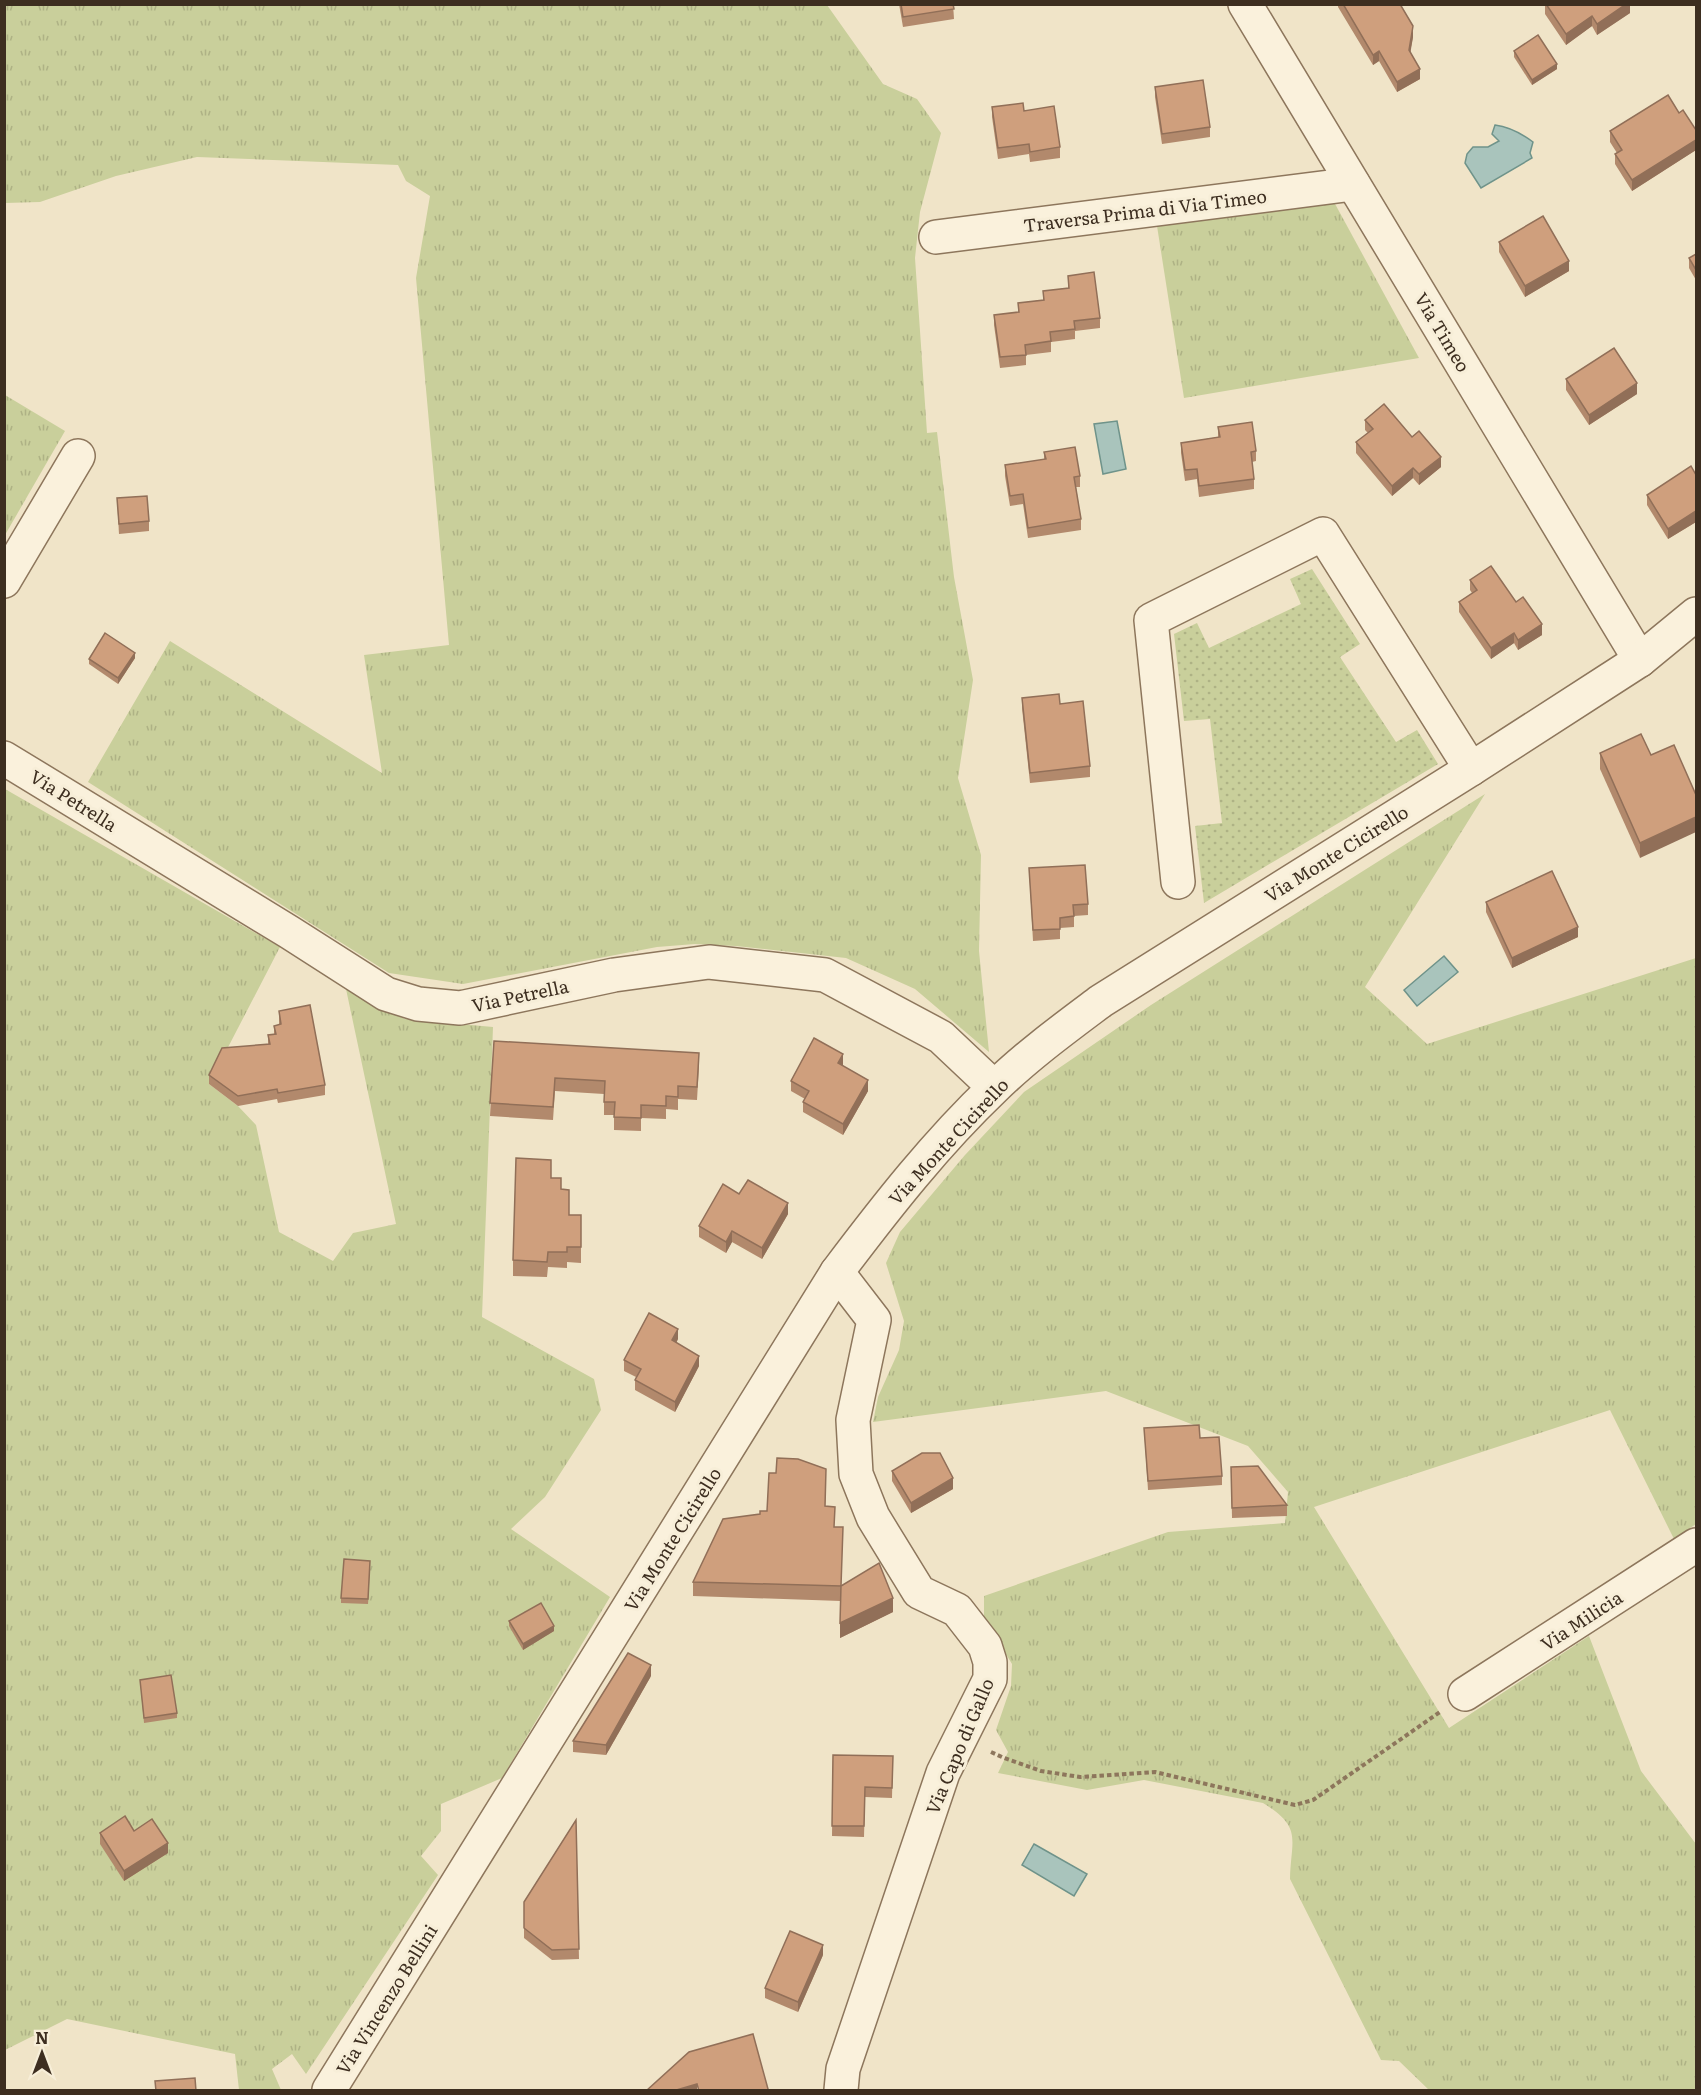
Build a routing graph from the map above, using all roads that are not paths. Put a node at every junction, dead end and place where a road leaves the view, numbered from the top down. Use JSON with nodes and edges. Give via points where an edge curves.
{"nodes":[{"id":1,"x":1245,"y":4,"type":"edge"},
{"id":2,"x":1353,"y":183,"type":"junction"},
{"id":3,"x":936,"y":237,"type":"dead end"},
{"id":4,"x":78,"y":456,"type":"dead end"},
{"id":5,"x":4,"y":581,"type":"edge"},
{"id":6,"x":1696,"y":614,"type":"edge"},
{"id":7,"x":1640,"y":660,"type":"junction"},
{"id":8,"x":4,"y":758,"type":"edge"},
{"id":9,"x":1471,"y":769,"type":"junction"},
{"id":10,"x":1178,"y":882,"type":"dead end"},
{"id":11,"x":994,"y":1087,"type":"junction"},
{"id":12,"x":837,"y":1272,"type":"junction"},
{"id":13,"x":1696,"y":1545,"type":"edge"},
{"id":14,"x":1465,"y":1694,"type":"road end"},
{"id":15,"x":443,"y":1907,"type":"joint"},
{"id":16,"x":329,"y":2091,"type":"edge"},
{"id":17,"x":841,"y":2091,"type":"edge"}],
"edges":[{"from":1,"to":2,"type":"street","name":"Via Timeo"},
{"from":2,"to":3,"type":"street","name":"Traversa Prima di Via Timeo"},
{"from":2,"to":7,"type":"street","name":"Via Timeo"},
{"from":4,"to":5,"type":"street"},
{"from":6,"to":7,"type":"street","name":"Via Monte Cicirello"},
{"from":7,"to":9,"type":"street","name":"Via Monte Cicirello"},
{"from":8,"to":11,"type":"street","name":"Via Petrella","via":[[386,994],[418,1004],[460,1008],[614,975],[709,962],[825,975],[941,1036]]},
{"from":9,"to":10,"type":"street","via":[[1323,534],[1151,620]]},
{"from":9,"to":11,"type":"street","name":"Via Monte Cicirello","via":[[1101,1001]]},
{"from":11,"to":12,"type":"street","name":"Via Monte Cicirello","via":[[882,1211]]},
{"from":12,"to":15,"type":"street","name":"Via Monte Cicirello"},
{"from":12,"to":17,"type":"street","name":"Via Capo di Gallo","via":[[874,1320],[853,1420],[856,1474],[873,1517],[919,1592],[957,1610],[985,1646],[990,1662],[990,1679],[944,1773],[843,2069]]},
{"from":13,"to":14,"type":"street","name":"Via Milicia"},
{"from":15,"to":16,"type":"street","name":"Via Vincenzo Bellini"}]}
